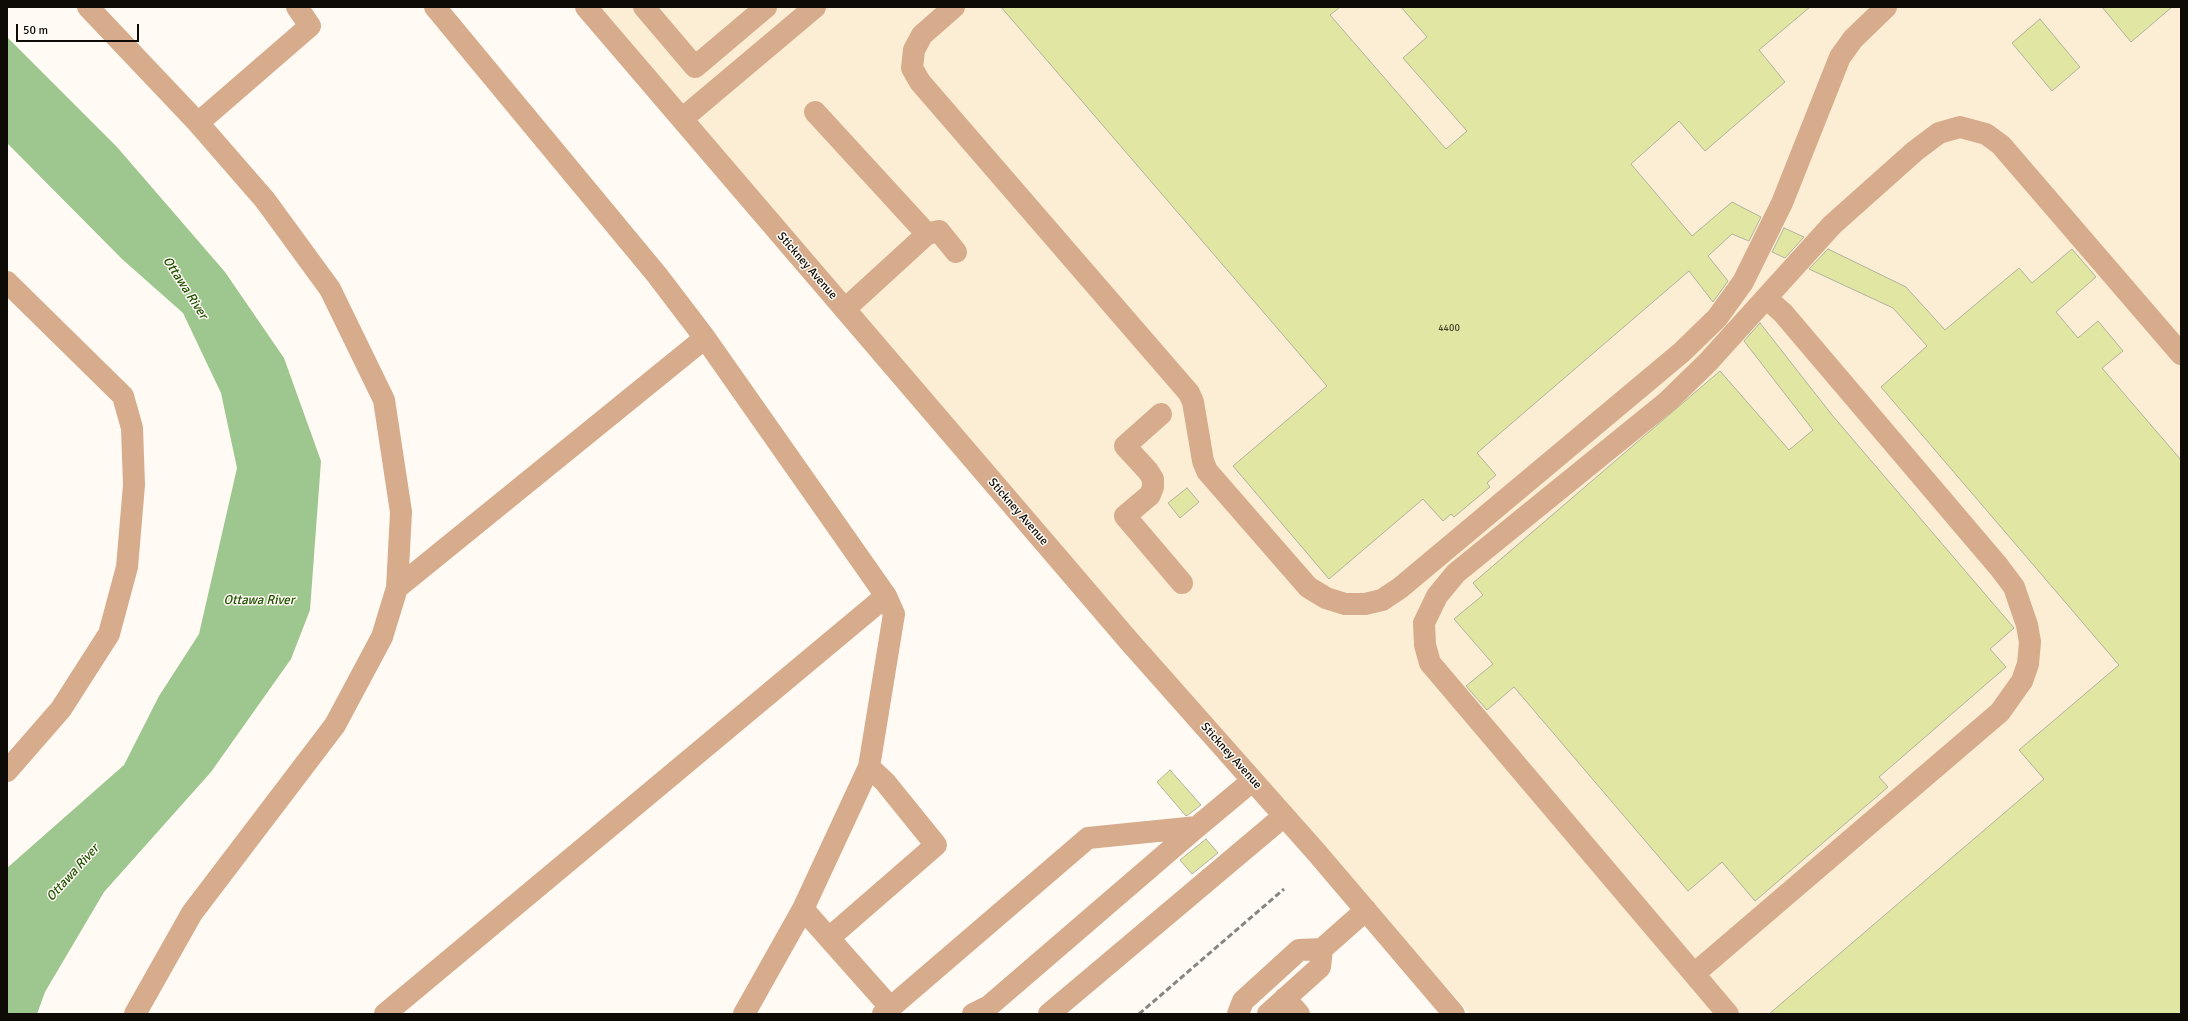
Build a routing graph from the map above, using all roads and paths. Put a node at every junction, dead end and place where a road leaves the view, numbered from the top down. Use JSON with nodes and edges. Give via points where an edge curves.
{"nodes":[{"id":1,"x":88,"y":7,"type":"edge"},
{"id":2,"x":297,"y":7,"type":"edge"},
{"id":3,"x":435,"y":7,"type":"edge"},
{"id":4,"x":586,"y":7,"type":"edge"},
{"id":5,"x":644,"y":7,"type":"edge"},
{"id":6,"x":766,"y":7,"type":"edge"},
{"id":7,"x":815,"y":7,"type":"edge"},
{"id":8,"x":954,"y":7,"type":"edge"},
{"id":9,"x":1886,"y":7,"type":"edge"},
{"id":10,"x":815,"y":112,"type":"dead end"},
{"id":11,"x":682,"y":119,"type":"junction"},
{"id":12,"x":198,"y":123,"type":"junction"},
{"id":13,"x":927,"y":234,"type":"junction"},
{"id":14,"x":956,"y":252,"type":"dead end"},
{"id":15,"x":7,"y":282,"type":"edge"},
{"id":16,"x":1766,"y":298,"type":"junction"},
{"id":17,"x":845,"y":310,"type":"junction"},
{"id":18,"x":704,"y":338,"type":"junction"},
{"id":19,"x":2181,"y":354,"type":"edge"},
{"id":20,"x":1160,"y":414,"type":"dead end"},
{"id":21,"x":1182,"y":583,"type":"dead end"},
{"id":22,"x":397,"y":588,"type":"junction"},
{"id":23,"x":886,"y":596,"type":"junction"},
{"id":24,"x":869,"y":768,"type":"junction"},
{"id":25,"x":7,"y":771,"type":"edge"},
{"id":26,"x":1252,"y":780,"type":"junction"},
{"id":27,"x":1284,"y":816,"type":"junction"},
{"id":28,"x":1197,"y":827,"type":"junction"},
{"id":29,"x":803,"y":909,"type":"junction"},
{"id":30,"x":1366,"y":910,"type":"junction"},
{"id":31,"x":829,"y":938,"type":"junction"},
{"id":32,"x":1322,"y":949,"type":"junction"},
{"id":33,"x":1694,"y":974,"type":"junction"},
{"id":34,"x":1292,"y":1006,"type":"edge"},
{"id":35,"x":887,"y":1010,"type":"edge"},
{"id":36,"x":135,"y":1014,"type":"edge"},
{"id":37,"x":384,"y":1014,"type":"edge"},
{"id":38,"x":744,"y":1014,"type":"edge"},
{"id":39,"x":973,"y":1014,"type":"edge"},
{"id":40,"x":1049,"y":1014,"type":"edge"},
{"id":41,"x":1238,"y":1014,"type":"edge"},
{"id":42,"x":1268,"y":1014,"type":"edge"},
{"id":43,"x":1454,"y":1014,"type":"edge"},
{"id":44,"x":1728,"y":1014,"type":"edge"}],
"edges":[{"from":1,"to":12,"type":"street"},
{"from":2,"to":12,"type":"street","via":[[310,26]]},
{"from":3,"to":18,"type":"street","via":[[657,276]]},
{"from":4,"to":11,"type":"street","name":"Stickney Avenue"},
{"from":5,"to":6,"type":"street","via":[[695,67]]},
{"from":7,"to":11,"type":"street"},
{"from":8,"to":9,"type":"street","via":[[922,35],[914,50],[912,68],[920,82],[1184,386],[1193,402],[1207,471],[1308,587],[1326,598],[1345,604],[1365,604],[1382,600],[1400,588],[1682,352],[1717,318],[1743,282],[1776,217],[1840,57],[1853,39]]},
{"from":10,"to":13,"type":"street"},
{"from":11,"to":17,"type":"street","name":"Stickney Avenue"},
{"from":12,"to":22,"type":"street","via":[[266,200],[330,289],[384,400],[400,512]]},
{"from":13,"to":14,"type":"street","via":[[939,231]]},
{"from":13,"to":17,"type":"street"},
{"from":15,"to":25,"type":"street","via":[[123,396],[132,428],[134,485],[127,568],[109,634],[61,709]]},
{"from":16,"to":19,"type":"street","via":[[1832,225],[1915,151],[1939,133],[1960,127],[1986,134],[2002,145]]},
{"from":16,"to":33,"type":"street","via":[[1788,319],[2014,586],[2029,636],[2028,664],[2022,681],[2000,712]]},
{"from":16,"to":33,"type":"street","via":[[1708,362],[1668,401],[1456,573],[1437,596],[1424,623],[1424,645],[1430,663]]},
{"from":17,"to":26,"type":"street","name":"Stickney Avenue"},
{"from":18,"to":22,"type":"street"},
{"from":18,"to":23,"type":"street"},
{"from":20,"to":21,"type":"street","via":[[1125,446],[1148,471],[1153,479],[1153,487],[1150,495],[1125,516]]},
{"from":22,"to":36,"type":"street","via":[[382,637],[335,725],[192,913]]},
{"from":23,"to":24,"type":"street","via":[[894,614]]},
{"from":23,"to":37,"type":"street"},
{"from":24,"to":29,"type":"street"},
{"from":24,"to":31,"type":"street","via":[[885,782],[936,845]]},
{"from":26,"to":27,"type":"street","name":"Stickney Avenue"},
{"from":26,"to":28,"type":"street"},
{"from":27,"to":30,"type":"street","name":"Stickney Avenue"},
{"from":27,"to":40,"type":"street"},
{"from":28,"to":35,"type":"street","via":[[1088,838]]},
{"from":28,"to":39,"type":"street","via":[[989,1006]]},
{"from":29,"to":31,"type":"street"},
{"from":29,"to":38,"type":"street"},
{"from":30,"to":32,"type":"street"},
{"from":30,"to":43,"type":"street","name":"Stickney Avenue"},
{"from":31,"to":35,"type":"street"},
{"from":32,"to":34,"type":"street","via":[[1320,967]]},
{"from":32,"to":41,"type":"street","via":[[1299,950],[1243,1001]]},
{"from":33,"to":44,"type":"street"},
{"from":34,"to":42,"type":"street"}]}
